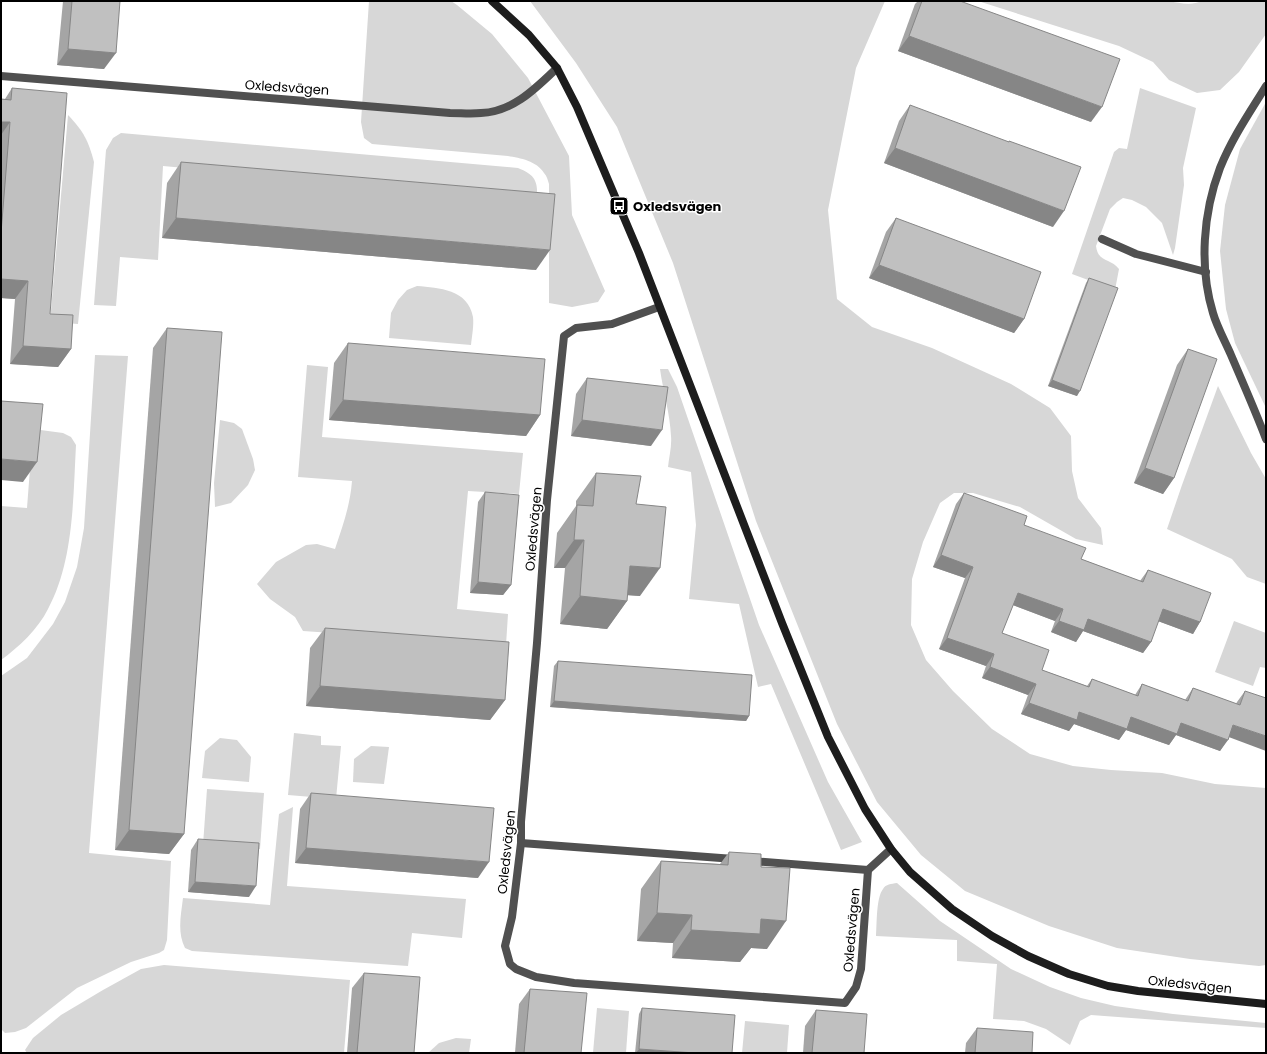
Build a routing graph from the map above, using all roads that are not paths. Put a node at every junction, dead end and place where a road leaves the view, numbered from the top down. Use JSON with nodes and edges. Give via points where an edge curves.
{"nodes":[{"id":1,"x":492,"y":1,"type":"edge"},
{"id":2,"x":557,"y":68,"type":"junction"},
{"id":3,"x":1,"y":76,"type":"edge"},
{"id":4,"x":1266,"y":86,"type":"edge"},
{"id":5,"x":1263,"y":99,"type":"edge"},
{"id":6,"x":1102,"y":238,"type":"dead end"},
{"id":7,"x":1206,"y":272,"type":"junction"},
{"id":8,"x":659,"y":307,"type":"junction"},
{"id":9,"x":1266,"y":439,"type":"edge"},
{"id":10,"x":521,"y":843,"type":"junction"},
{"id":11,"x":891,"y":849,"type":"junction"},
{"id":12,"x":868,"y":870,"type":"junction"},
{"id":13,"x":1266,"y":1004,"type":"edge"}],
"edges":[{"from":1,"to":2,"type":"street","name":"Oxledsvägen","via":[[529,35]]},
{"from":2,"to":3,"type":"street","name":"Oxledsvägen","via":[[518,102],[498,111],[482,113],[450,113]]},
{"from":2,"to":8,"type":"street","name":"Oxledsvägen","via":[[577,107]]},
{"from":4,"to":5,"type":"street"},
{"from":5,"to":7,"type":"street","via":[[1236,135],[1213,190],[1207,219]]},
{"from":6,"to":7,"type":"street","via":[[1136,254]]},
{"from":7,"to":9,"type":"street","via":[[1213,314]]},
{"from":8,"to":10,"type":"street","name":"Oxledsvägen","via":[[612,324],[576,328],[564,336],[547,500]]},
{"from":8,"to":11,"type":"street","name":"Oxledsvägen","via":[[828,737],[865,809]]},
{"from":10,"to":12,"type":"street"},
{"from":10,"to":12,"type":"street","name":"Oxledsvägen","via":[[512,917],[505,946],[510,964],[536,977],[574,983],[845,1003],[856,987],[861,969]]},
{"from":11,"to":12,"type":"street"},
{"from":11,"to":13,"type":"street","name":"Oxledsvägen","via":[[910,872],[952,910],[1028,956],[1069,974],[1108,986],[1138,991]]}]}
